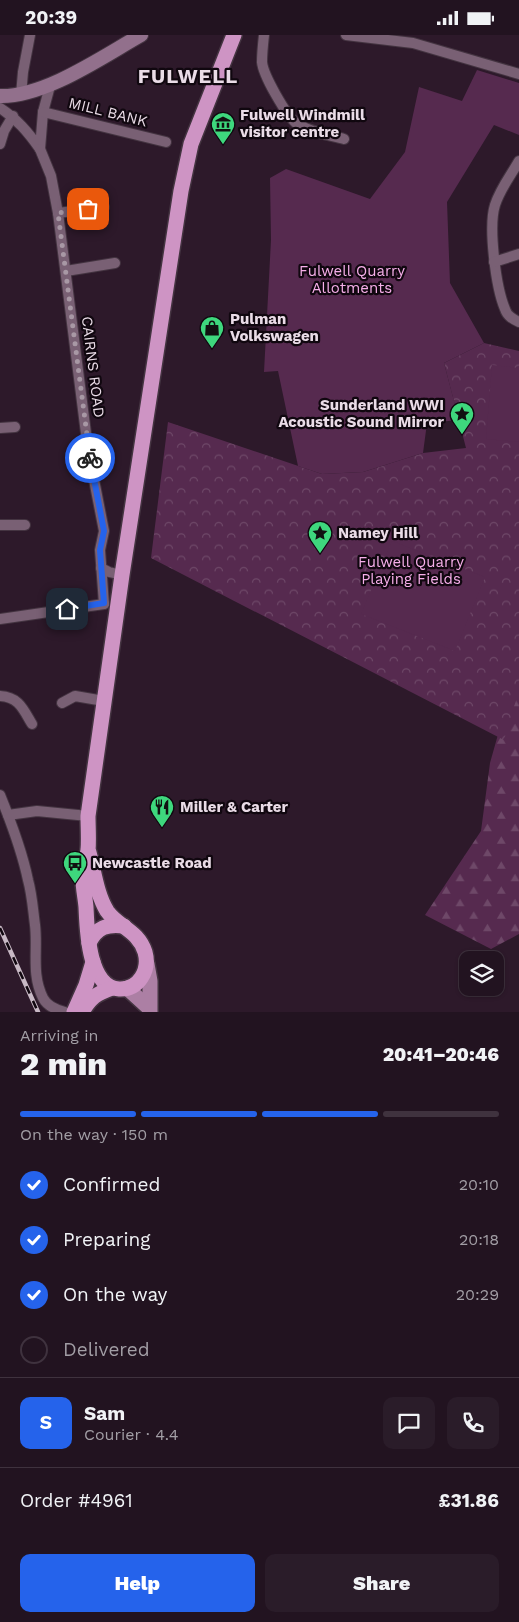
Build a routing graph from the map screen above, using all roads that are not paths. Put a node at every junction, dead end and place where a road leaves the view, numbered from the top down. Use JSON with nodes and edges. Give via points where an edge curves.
{"nodes":[{"id":1,"x":30,"y":35,"type":"edge"},
{"id":2,"x":141,"y":35,"type":"edge"},
{"id":3,"x":227,"y":35,"type":"edge"},
{"id":4,"x":234,"y":35,"type":"edge"},
{"id":5,"x":264,"y":35,"type":"edge"},
{"id":6,"x":346,"y":35,"type":"edge"},
{"id":7,"x":414,"y":39,"type":"edge"},
{"id":8,"x":218,"y":73,"type":"junction"},
{"id":9,"x":519,"y":74,"type":"edge"},
{"id":10,"x":50,"y":86,"type":"junction"},
{"id":11,"x":21,"y":95,"type":"junction"},
{"id":12,"x":0,"y":96,"type":"edge"},
{"id":13,"x":0,"y":108,"type":"edge"},
{"id":14,"x":43,"y":112,"type":"junction"},
{"id":15,"x":12,"y":116,"type":"junction"},
{"id":16,"x":344,"y":138,"type":"dead end"},
{"id":17,"x":166,"y":142,"type":"dead end"},
{"id":18,"x":0,"y":144,"type":"edge"},
{"id":19,"x":40,"y":149,"type":"junction"},
{"id":20,"x":519,"y":161,"type":"edge"},
{"id":21,"x":104,"y":207,"type":"dead end"},
{"id":22,"x":58,"y":213,"type":"junction"},
{"id":23,"x":519,"y":254,"type":"edge"},
{"id":24,"x":494,"y":262,"type":"junction"},
{"id":25,"x":115,"y":263,"type":"dead end"},
{"id":26,"x":66,"y":271,"type":"junction"},
{"id":27,"x":519,"y":321,"type":"edge"},
{"id":28,"x":15,"y":427,"type":"dead end"},
{"id":29,"x":0,"y":428,"type":"edge"},
{"id":30,"x":0,"y":525,"type":"edge"},
{"id":31,"x":25,"y":525,"type":"dead end"},
{"id":32,"x":101,"y":568,"type":"junction"},
{"id":33,"x":122,"y":575,"type":"junction"},
{"id":34,"x":104,"y":603,"type":"junction"},
{"id":35,"x":117,"y":611,"type":"junction"},
{"id":36,"x":0,"y":619,"type":"edge"},
{"id":37,"x":26,"y":694,"type":"dead end"},
{"id":38,"x":0,"y":696,"type":"edge"},
{"id":39,"x":104,"y":701,"type":"junction"},
{"id":40,"x":19,"y":702,"type":"junction"},
{"id":41,"x":62,"y":703,"type":"dead end"},
{"id":42,"x":32,"y":724,"type":"dead end"},
{"id":43,"x":0,"y":795,"type":"edge"},
{"id":44,"x":8,"y":815,"type":"junction"},
{"id":45,"x":88,"y":816,"type":"junction"},
{"id":46,"x":88,"y":849,"type":"junction"},
{"id":47,"x":124,"y":926,"type":"junction"},
{"id":48,"x":89,"y":943,"type":"junction"},
{"id":49,"x":93,"y":962,"type":"junction"},
{"id":50,"x":147,"y":964,"type":"junction"},
{"id":51,"x":119,"y":988,"type":"junction"},
{"id":52,"x":149,"y":1010,"type":"edge"},
{"id":53,"x":65,"y":1012,"type":"edge"},
{"id":54,"x":74,"y":1012,"type":"edge"},
{"id":55,"x":82,"y":1012,"type":"edge"}],
"edges":[{"from":1,"to":11,"type":"street"},
{"from":2,"to":10,"type":"main road"},
{"from":3,"to":8,"type":"highway"},
{"from":4,"to":8,"type":"highway"},
{"from":5,"to":16,"type":"street","via":[[262,63],[265,73],[289,116],[308,129]]},
{"from":6,"to":7,"type":"street"},
{"from":7,"to":9,"type":"street"},
{"from":8,"to":33,"type":"highway","via":[[191,143],[181,191]]},
{"from":10,"to":11,"type":"main road"},
{"from":10,"to":14,"type":"street","name":"CAIRNS ROAD"},
{"from":11,"to":12,"type":"main road"},
{"from":13,"to":15,"type":"street","name":"CAIRNS ROAD"},
{"from":14,"to":17,"type":"street","name":"MILL BANK"},
{"from":14,"to":19,"type":"street","name":"CAIRNS ROAD"},
{"from":15,"to":18,"type":"street"},
{"from":15,"to":19,"type":"street","name":"CAIRNS ROAD"},
{"from":19,"to":22,"type":"street","name":"CAIRNS ROAD","via":[[51,176]]},
{"from":20,"to":24,"type":"street","via":[[502,190],[492,217]]},
{"from":21,"to":22,"type":"street"},
{"from":22,"to":26,"type":"street","name":"CAIRNS ROAD"},
{"from":23,"to":24,"type":"street"},
{"from":24,"to":27,"type":"street","via":[[505,309]]},
{"from":25,"to":26,"type":"street"},
{"from":26,"to":32,"type":"street","name":"CAIRNS ROAD","via":[[88,449],[104,531]]},
{"from":28,"to":29,"type":"street"},
{"from":30,"to":31,"type":"street"},
{"from":32,"to":33,"type":"street"},
{"from":32,"to":34,"type":"street","name":"CAIRNS ROAD"},
{"from":33,"to":35,"type":"highway"},
{"from":34,"to":35,"type":"street"},
{"from":34,"to":36,"type":"street"},
{"from":35,"to":39,"type":"highway"},
{"from":37,"to":40,"type":"street"},
{"from":38,"to":40,"type":"street"},
{"from":39,"to":41,"type":"street","via":[[75,691]]},
{"from":39,"to":45,"type":"highway"},
{"from":40,"to":42,"type":"street"},
{"from":43,"to":44,"type":"street"},
{"from":44,"to":45,"type":"street","via":[[37,811]]},
{"from":44,"to":53,"type":"street","via":[[28,879],[36,928],[36,979],[47,1003]]},
{"from":45,"to":46,"type":"highway"},
{"from":46,"to":47,"type":"highway","via":[[103,903]]},
{"from":46,"to":48,"type":"highway","via":[[83,873]]},
{"from":47,"to":48,"type":"highway","via":[[107,925],[93,933]]},
{"from":47,"to":50,"type":"highway","via":[[139,941]]},
{"from":48,"to":49,"type":"highway"},
{"from":49,"to":51,"type":"highway","via":[[102,978]]},
{"from":49,"to":54,"type":"highway"},
{"from":50,"to":51,"type":"highway","via":[[134,985]]},
{"from":50,"to":52,"type":"main road"},
{"from":51,"to":52,"type":"main road"},
{"from":51,"to":55,"type":"highway","via":[[94,996]]}]}
